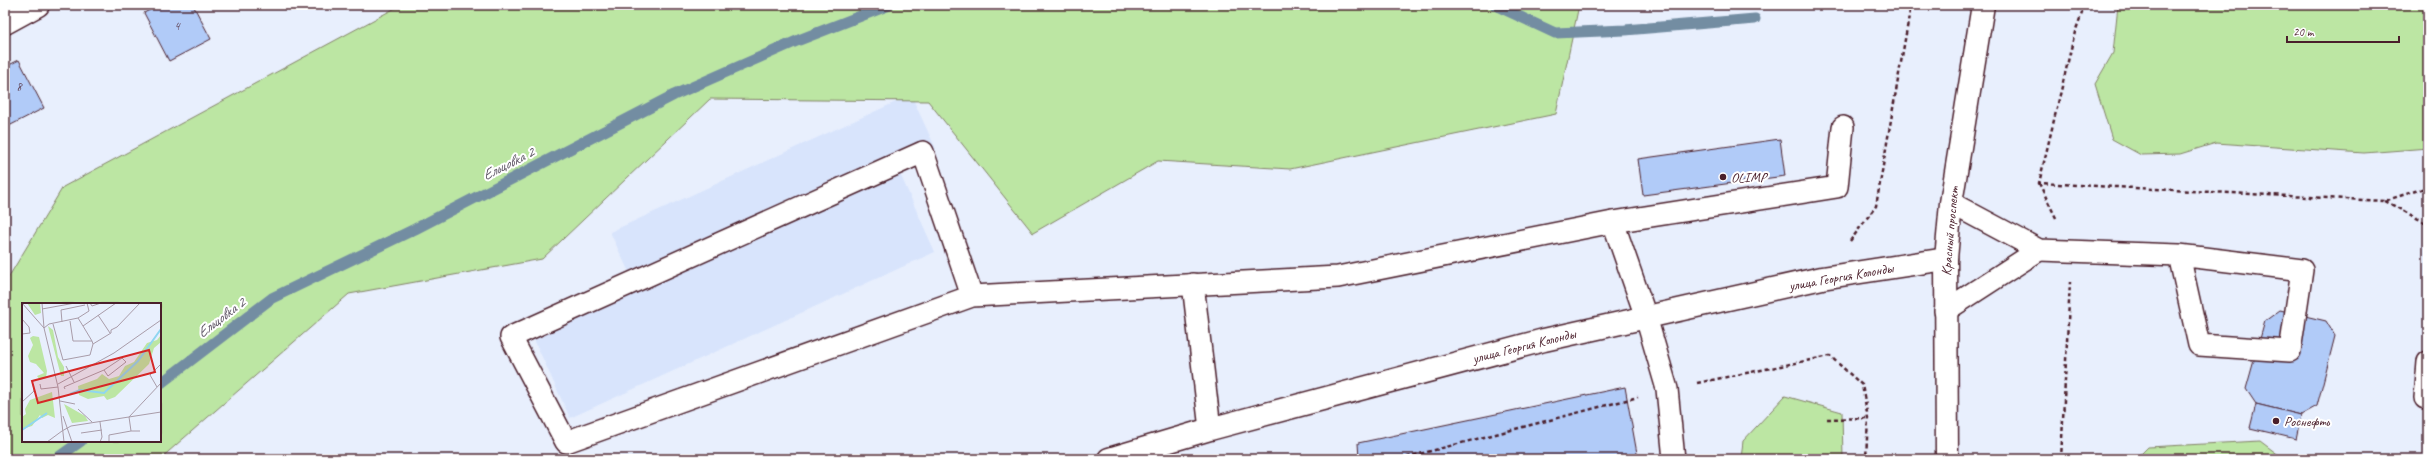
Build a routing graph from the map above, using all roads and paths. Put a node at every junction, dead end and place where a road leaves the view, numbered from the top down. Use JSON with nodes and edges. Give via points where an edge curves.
{"nodes":[{"id":1,"x":38,"y":5,"type":"edge"},
{"id":2,"x":1911,"y":5,"type":"edge"},
{"id":3,"x":1983,"y":5,"type":"edge"},
{"id":4,"x":2085,"y":5,"type":"edge"},
{"id":5,"x":5,"y":23,"type":"edge"},
{"id":6,"x":1843,"y":127,"type":"dead end"},
{"id":7,"x":2039,"y":183,"type":"junction"},
{"id":8,"x":2428,"y":187,"type":"edge"},
{"id":9,"x":2384,"y":201,"type":"junction"},
{"id":10,"x":1951,"y":203,"type":"junction"},
{"id":11,"x":1613,"y":222,"type":"junction"},
{"id":12,"x":2428,"y":232,"type":"edge"},
{"id":13,"x":1846,"y":247,"type":"dead end"},
{"id":14,"x":2039,"y":250,"type":"junction"},
{"id":15,"x":2071,"y":252,"type":"junction"},
{"id":16,"x":2179,"y":255,"type":"junction"},
{"id":17,"x":1946,"y":258,"type":"junction"},
{"id":18,"x":1193,"y":284,"type":"junction"},
{"id":19,"x":972,"y":296,"type":"junction"},
{"id":20,"x":1945,"y":311,"type":"junction"},
{"id":21,"x":1646,"y":317,"type":"junction"},
{"id":22,"x":2428,"y":362,"type":"edge"},
{"id":23,"x":1667,"y":389,"type":"junction"},
{"id":24,"x":2425,"y":398,"type":"dead end"},
{"id":25,"x":1868,"y":418,"type":"junction"},
{"id":26,"x":1827,"y":420,"type":"dead end"},
{"id":27,"x":1210,"y":429,"type":"junction"},
{"id":28,"x":1109,"y":459,"type":"edge"},
{"id":29,"x":1400,"y":459,"type":"edge"},
{"id":30,"x":1674,"y":459,"type":"edge"},
{"id":31,"x":1866,"y":459,"type":"edge"},
{"id":32,"x":1947,"y":459,"type":"edge"},
{"id":33,"x":2061,"y":459,"type":"edge"}],
"edges":[{"from":1,"to":5,"type":"main road"},
{"from":2,"to":13,"type":"path","via":[[1876,206]]},
{"from":3,"to":10,"type":"main road","name":"Красный проспект"},
{"from":4,"to":7,"type":"path","via":[[2075,32]]},
{"from":6,"to":11,"type":"lane","via":[[1837,187]]},
{"from":7,"to":9,"type":"path"},
{"from":7,"to":15,"type":"path"},
{"from":8,"to":9,"type":"path"},
{"from":9,"to":12,"type":"path","via":[[2424,222]]},
{"from":10,"to":14,"type":"lane"},
{"from":10,"to":17,"type":"main road","name":"Красный проспект"},
{"from":11,"to":18,"type":"lane","via":[[1338,277]]},
{"from":11,"to":21,"type":"lane"},
{"from":14,"to":15,"type":"lane"},
{"from":14,"to":20,"type":"lane"},
{"from":15,"to":16,"type":"lane"},
{"from":15,"to":33,"type":"path"},
{"from":16,"to":16,"type":"lane","via":[[2199,345],[2290,351],[2302,270]]},
{"from":17,"to":20,"type":"main road","name":"Красный проспект"},
{"from":17,"to":21,"type":"main road","name":"улица Георгия Колонды","via":[[1822,278]]},
{"from":18,"to":19,"type":"lane"},
{"from":18,"to":27,"type":"lane"},
{"from":19,"to":19,"type":"lane","via":[[566,442],[511,337],[923,152]]},
{"from":20,"to":32,"type":"main road","name":"Красный проспект"},
{"from":21,"to":23,"type":"lane"},
{"from":21,"to":27,"type":"main road","name":"улица Георгия Колонды","via":[[1544,340]]},
{"from":22,"to":24,"type":"lane"},
{"from":23,"to":25,"type":"path","via":[[1830,356],[1862,385]]},
{"from":23,"to":29,"type":"path"},
{"from":23,"to":30,"type":"lane"},
{"from":25,"to":26,"type":"path"},
{"from":25,"to":31,"type":"path"},
{"from":27,"to":28,"type":"main road","name":"улица Георгия Колонды"}]}
